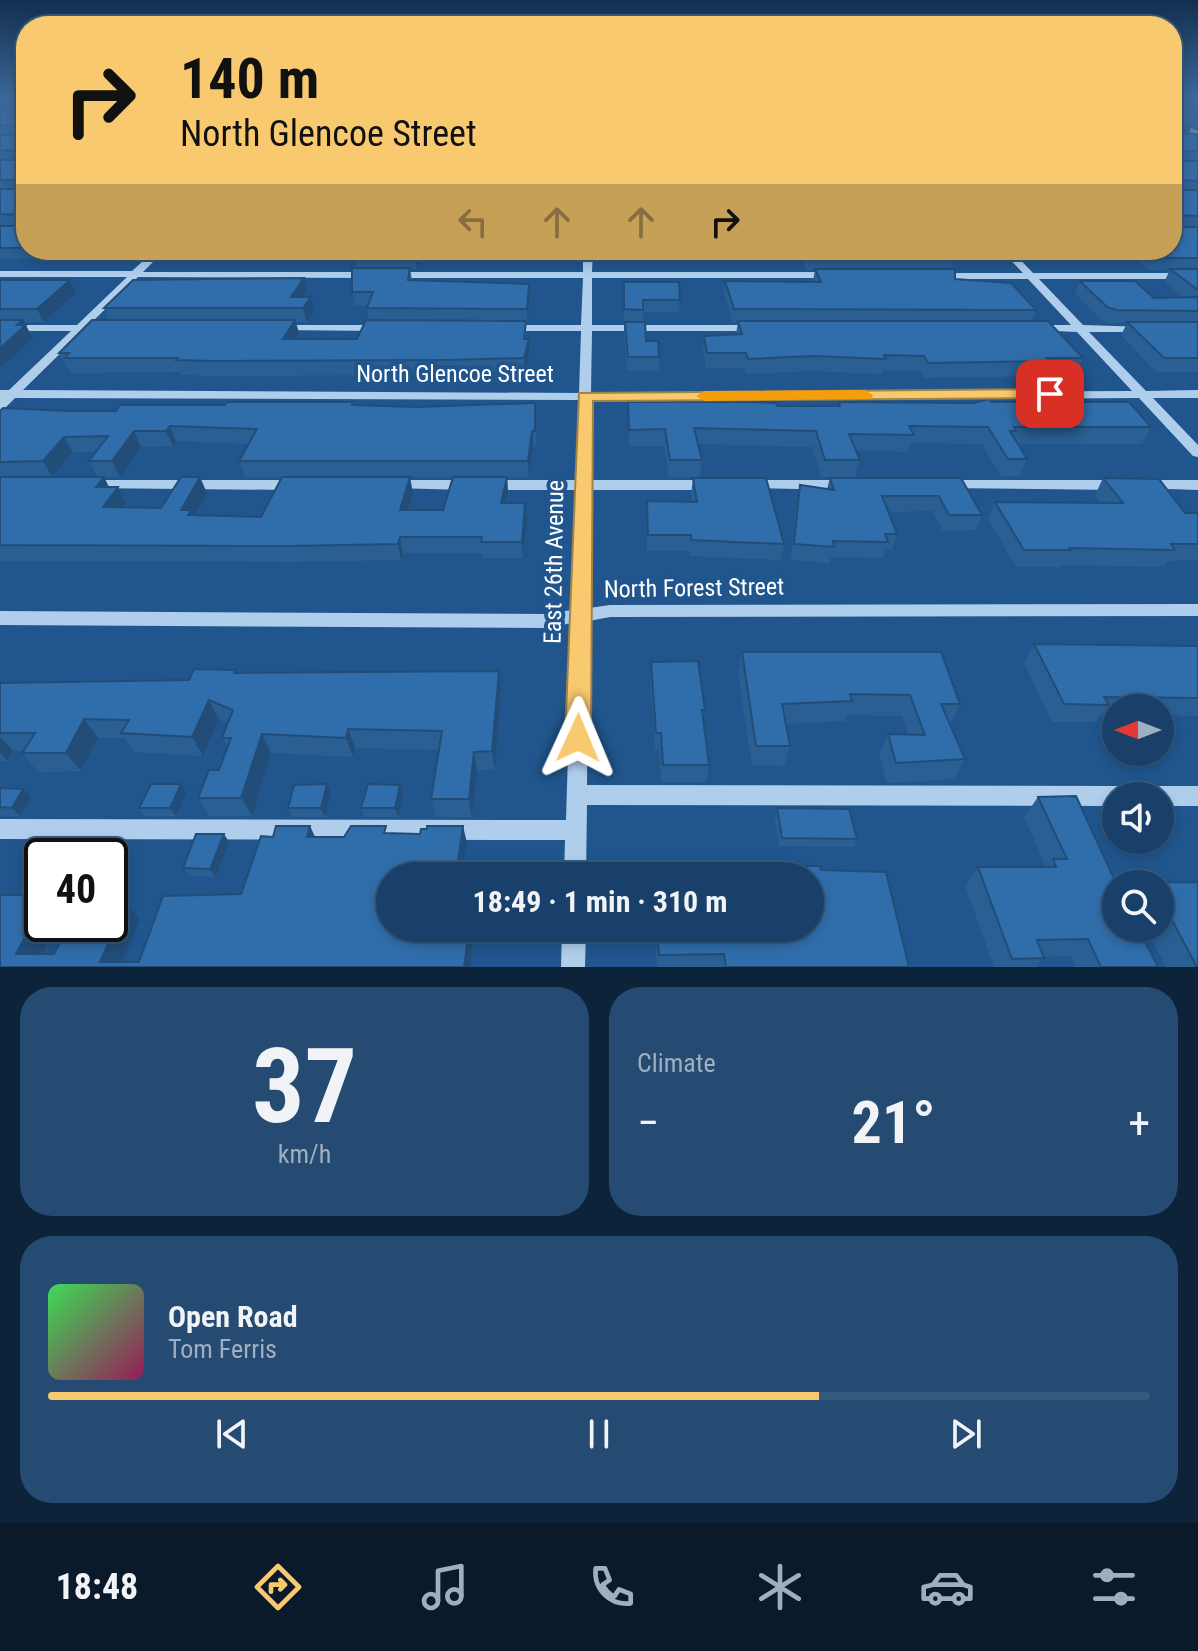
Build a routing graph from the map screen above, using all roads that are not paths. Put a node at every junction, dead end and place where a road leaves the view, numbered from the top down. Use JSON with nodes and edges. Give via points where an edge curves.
{"nodes":[{"id":1,"x":150,"y":260,"type":"edge"},
{"id":2,"x":588,"y":260,"type":"edge"},
{"id":3,"x":1015,"y":260,"type":"edge"},
{"id":4,"x":0,"y":274,"type":"edge"},
{"id":5,"x":135,"y":274,"type":"junction"},
{"id":6,"x":587,"y":275,"type":"junction"},
{"id":7,"x":844,"y":275,"type":"edge"},
{"id":8,"x":922,"y":276,"type":"edge"},
{"id":9,"x":1030,"y":276,"type":"junction"},
{"id":10,"x":1198,"y":276,"type":"edge"},
{"id":11,"x":0,"y":328,"type":"edge"},
{"id":12,"x":79,"y":328,"type":"junction"},
{"id":13,"x":111,"y":328,"type":"edge"},
{"id":14,"x":268,"y":328,"type":"edge"},
{"id":15,"x":394,"y":328,"type":"edge"},
{"id":16,"x":488,"y":328,"type":"edge"},
{"id":17,"x":586,"y":328,"type":"junction"},
{"id":18,"x":769,"y":328,"type":"edge"},
{"id":19,"x":1018,"y":328,"type":"edge"},
{"id":20,"x":1081,"y":328,"type":"junction"},
{"id":21,"x":1154,"y":329,"type":"edge"},
{"id":22,"x":6,"y":394,"type":"edge"},
{"id":23,"x":1143,"y":394,"type":"junction"},
{"id":24,"x":1198,"y":394,"type":"edge"},
{"id":25,"x":585,"y":396,"type":"junction"},
{"id":26,"x":0,"y":406,"type":"edge"},
{"id":27,"x":1198,"y":453,"type":"edge"},
{"id":28,"x":79,"y":485,"type":"edge"},
{"id":29,"x":317,"y":485,"type":"edge"},
{"id":30,"x":380,"y":485,"type":"edge"},
{"id":31,"x":583,"y":485,"type":"junction"},
{"id":32,"x":855,"y":485,"type":"edge"},
{"id":33,"x":933,"y":485,"type":"edge"},
{"id":34,"x":1198,"y":485,"type":"edge"},
{"id":35,"x":1198,"y":610,"type":"edge"},
{"id":36,"x":581,"y":616,"type":"junction"},
{"id":37,"x":0,"y":618,"type":"edge"},
{"id":38,"x":577,"y":795,"type":"junction"},
{"id":39,"x":1102,"y":796,"type":"edge"},
{"id":40,"x":1174,"y":796,"type":"edge"},
{"id":41,"x":1198,"y":796,"type":"edge"},
{"id":42,"x":0,"y":829,"type":"edge"},
{"id":43,"x":576,"y":830,"type":"junction"},
{"id":44,"x":575,"y":862,"type":"edge"},
{"id":45,"x":574,"y":942,"type":"edge"},
{"id":46,"x":573,"y":967,"type":"edge"}],
"edges":[{"from":1,"to":5,"type":"street"},
{"from":2,"to":6,"type":"street","name":"East 26th Avenue"},
{"from":3,"to":9,"type":"street"},
{"from":4,"to":5,"type":"street"},
{"from":5,"to":6,"type":"street"},
{"from":5,"to":12,"type":"street"},
{"from":6,"to":7,"type":"street"},
{"from":6,"to":17,"type":"street","name":"East 26th Avenue"},
{"from":8,"to":9,"type":"street"},
{"from":9,"to":10,"type":"street"},
{"from":9,"to":20,"type":"street"},
{"from":11,"to":12,"type":"street"},
{"from":12,"to":13,"type":"street"},
{"from":12,"to":22,"type":"street"},
{"from":14,"to":15,"type":"street"},
{"from":16,"to":17,"type":"street"},
{"from":17,"to":18,"type":"street"},
{"from":17,"to":25,"type":"street","name":"East 26th Avenue"},
{"from":19,"to":20,"type":"street"},
{"from":20,"to":21,"type":"street"},
{"from":20,"to":23,"type":"street"},
{"from":22,"to":25,"type":"street","name":"North Glencoe Street"},
{"from":22,"to":26,"type":"street"},
{"from":23,"to":24,"type":"street","name":"North Glencoe Street"},
{"from":23,"to":25,"type":"street","name":"North Glencoe Street"},
{"from":23,"to":27,"type":"street"},
{"from":25,"to":31,"type":"street","name":"East 26th Avenue"},
{"from":28,"to":29,"type":"street"},
{"from":30,"to":31,"type":"street"},
{"from":31,"to":32,"type":"street"},
{"from":31,"to":36,"type":"street","name":"East 26th Avenue"},
{"from":33,"to":34,"type":"street"},
{"from":35,"to":36,"type":"street","name":"North Forest Street","via":[[610,611]]},
{"from":36,"to":37,"type":"street","name":"North Forest Street","via":[[546,621]]},
{"from":36,"to":38,"type":"street","name":"East 26th Avenue"},
{"from":38,"to":39,"type":"street"},
{"from":38,"to":43,"type":"street","name":"East 26th Avenue"},
{"from":40,"to":41,"type":"street"},
{"from":42,"to":43,"type":"street"},
{"from":43,"to":44,"type":"street","name":"East 26th Avenue"},
{"from":45,"to":46,"type":"street"}]}
